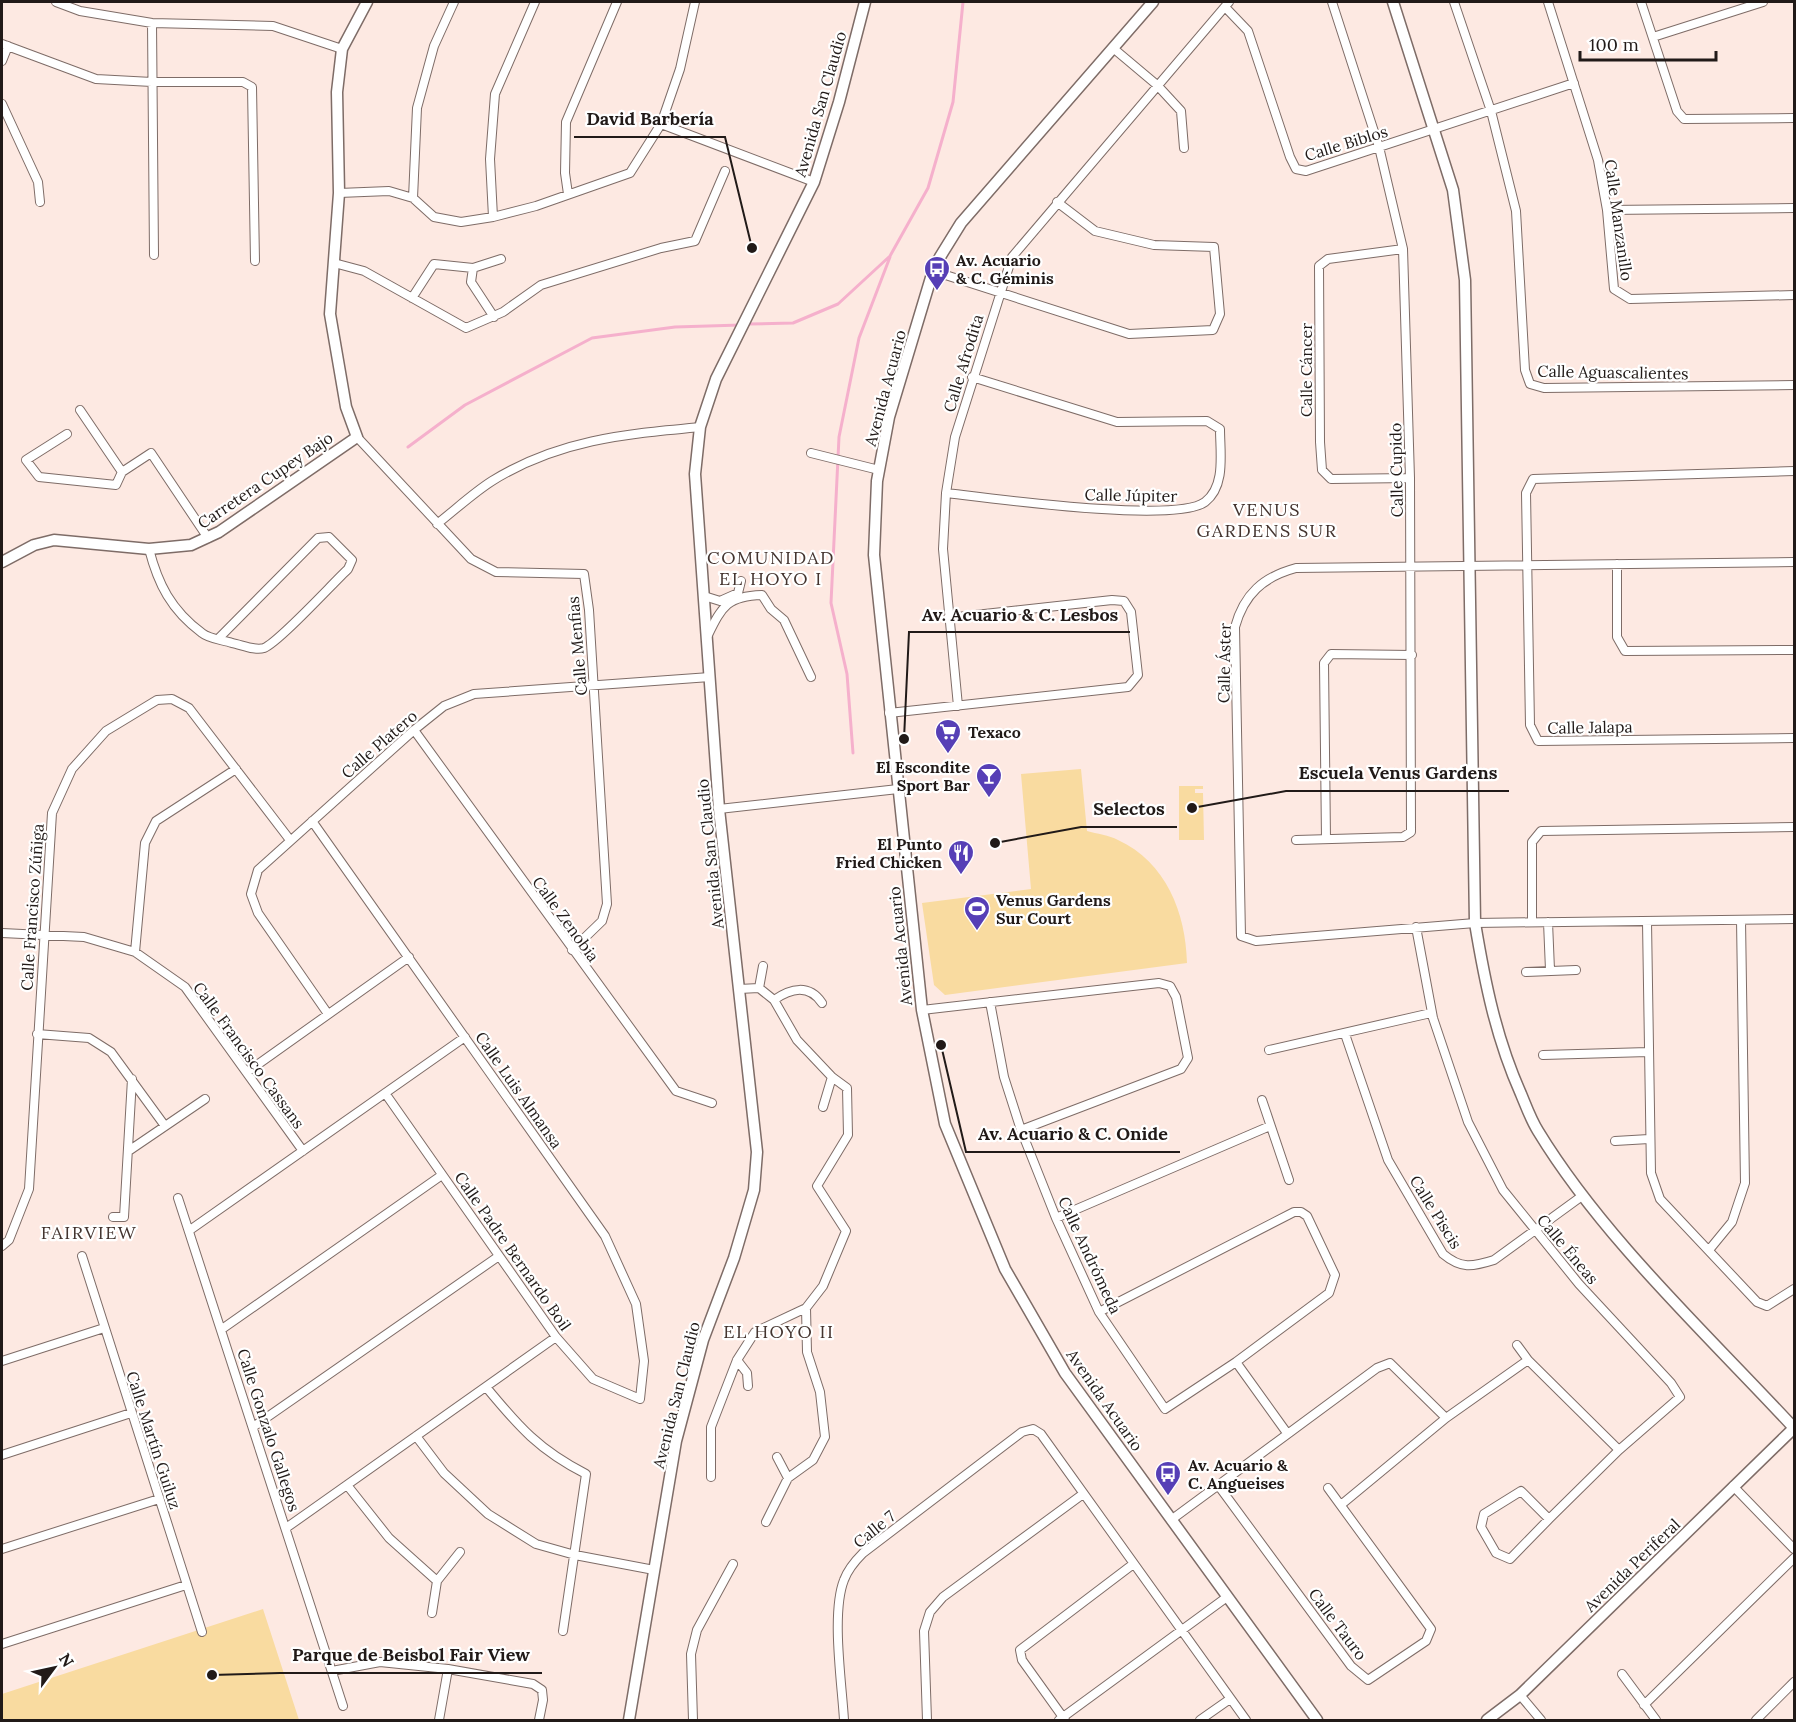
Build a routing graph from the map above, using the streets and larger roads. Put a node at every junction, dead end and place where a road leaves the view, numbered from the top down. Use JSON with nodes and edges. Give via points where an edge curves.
{"nodes":[{"id":1,"x":56,"y":2,"type":"edge"},
{"id":2,"x":367,"y":2,"type":"edge"},
{"id":3,"x":454,"y":2,"type":"edge"},
{"id":4,"x":535,"y":2,"type":"edge"},
{"id":5,"x":617,"y":2,"type":"edge"},
{"id":6,"x":695,"y":2,"type":"edge"},
{"id":7,"x":865,"y":2,"type":"edge"},
{"id":8,"x":1153,"y":2,"type":"edge"},
{"id":9,"x":1332,"y":2,"type":"edge"},
{"id":10,"x":1393,"y":2,"type":"edge"},
{"id":11,"x":1455,"y":2,"type":"edge"},
{"id":12,"x":1548,"y":2,"type":"edge"},
{"id":13,"x":1641,"y":2,"type":"edge"},
{"id":14,"x":1763,"y":2,"type":"edge"},
{"id":15,"x":1227,"y":4,"type":"edge"},
{"id":16,"x":152,"y":23,"type":"junction"},
{"id":17,"x":1653,"y":37,"type":"junction"},
{"id":18,"x":5,"y":45,"type":"edge"},
{"id":19,"x":1113,"y":48,"type":"junction"},
{"id":20,"x":342,"y":49,"type":"junction"},
{"id":21,"x":2,"y":61,"type":"edge"},
{"id":22,"x":152,"y":82,"type":"junction"},
{"id":23,"x":1574,"y":83,"type":"junction"},
{"id":24,"x":1157,"y":85,"type":"junction"},
{"id":25,"x":2,"y":104,"type":"edge"},
{"id":26,"x":1491,"y":111,"type":"junction"},
{"id":27,"x":1794,"y":118,"type":"edge"},
{"id":28,"x":661,"y":124,"type":"junction"},
{"id":29,"x":1435,"y":130,"type":"junction"},
{"id":30,"x":1379,"y":147,"type":"junction"},
{"id":31,"x":1184,"y":148,"type":"dead end"},
{"id":32,"x":726,"y":171,"type":"dead end"},
{"id":33,"x":814,"y":182,"type":"junction"},
{"id":34,"x":339,"y":193,"type":"junction"},
{"id":35,"x":568,"y":194,"type":"junction"},
{"id":36,"x":413,"y":198,"type":"junction"},
{"id":37,"x":40,"y":202,"type":"dead end"},
{"id":38,"x":1057,"y":202,"type":"junction"},
{"id":39,"x":1794,"y":208,"type":"edge"},
{"id":40,"x":1607,"y":210,"type":"junction"},
{"id":41,"x":493,"y":217,"type":"junction"},
{"id":42,"x":1403,"y":249,"type":"junction"},
{"id":43,"x":154,"y":255,"type":"dead end"},
{"id":44,"x":501,"y":259,"type":"dead end"},
{"id":45,"x":255,"y":261,"type":"dead end"},
{"id":46,"x":334,"y":263,"type":"junction"},
{"id":47,"x":472,"y":268,"type":"junction"},
{"id":48,"x":933,"y":271,"type":"junction"},
{"id":49,"x":998,"y":294,"type":"junction"},
{"id":50,"x":1794,"y":295,"type":"edge"},
{"id":51,"x":412,"y":298,"type":"junction"},
{"id":52,"x":494,"y":317,"type":"junction"},
{"id":53,"x":972,"y":377,"type":"junction"},
{"id":54,"x":1794,"y":385,"type":"edge"},
{"id":55,"x":80,"y":410,"type":"dead end"},
{"id":56,"x":700,"y":427,"type":"junction"},
{"id":57,"x":67,"y":434,"type":"dead end"},
{"id":58,"x":357,"y":436,"type":"junction"},
{"id":59,"x":811,"y":453,"type":"dead end"},
{"id":60,"x":879,"y":470,"type":"junction"},
{"id":61,"x":1794,"y":471,"type":"edge"},
{"id":62,"x":122,"y":472,"type":"junction"},
{"id":63,"x":1410,"y":478,"type":"junction"},
{"id":64,"x":946,"y":493,"type":"junction"},
{"id":65,"x":437,"y":524,"type":"junction"},
{"id":66,"x":207,"y":538,"type":"junction"},
{"id":67,"x":149,"y":549,"type":"junction"},
{"id":68,"x":2,"y":562,"type":"edge"},
{"id":69,"x":1794,"y":562,"type":"edge"},
{"id":70,"x":1617,"y":564,"type":"junction"},
{"id":71,"x":1528,"y":565,"type":"junction"},
{"id":72,"x":1469,"y":566,"type":"junction"},
{"id":73,"x":1411,"y":567,"type":"junction"},
{"id":74,"x":741,"y":581,"type":"dead end"},
{"id":75,"x":704,"y":596,"type":"junction"},
{"id":76,"x":948,"y":618,"type":"junction"},
{"id":77,"x":707,"y":637,"type":"junction"},
{"id":78,"x":218,"y":639,"type":"junction"},
{"id":79,"x":1794,"y":650,"type":"edge"},
{"id":80,"x":1412,"y":655,"type":"junction"},
{"id":81,"x":710,"y":677,"type":"junction"},
{"id":82,"x":811,"y":677,"type":"dead end"},
{"id":83,"x":594,"y":685,"type":"junction"},
{"id":84,"x":958,"y":706,"type":"junction"},
{"id":85,"x":889,"y":713,"type":"junction"},
{"id":86,"x":414,"y":730,"type":"junction"},
{"id":87,"x":1794,"y":738,"type":"edge"},
{"id":88,"x":236,"y":769,"type":"junction"},
{"id":89,"x":897,"y":789,"type":"junction"},
{"id":90,"x":719,"y":809,"type":"junction"},
{"id":91,"x":312,"y":820,"type":"junction"},
{"id":92,"x":1794,"y":827,"type":"edge"},
{"id":93,"x":1326,"y":839,"type":"junction"},
{"id":94,"x":290,"y":840,"type":"junction"},
{"id":95,"x":1296,"y":840,"type":"dead end"},
{"id":96,"x":1794,"y":919,"type":"edge"},
{"id":97,"x":1741,"y":920,"type":"junction"},
{"id":98,"x":1532,"y":922,"type":"junction"},
{"id":99,"x":1548,"y":922,"type":"junction"},
{"id":100,"x":1647,"y":922,"type":"junction"},
{"id":101,"x":1475,"y":923,"type":"junction"},
{"id":102,"x":1416,"y":927,"type":"junction"},
{"id":103,"x":2,"y":933,"type":"edge"},
{"id":104,"x":43,"y":935,"type":"junction"},
{"id":105,"x":572,"y":950,"type":"junction"},
{"id":106,"x":135,"y":952,"type":"junction"},
{"id":107,"x":409,"y":957,"type":"junction"},
{"id":108,"x":763,"y":966,"type":"dead end"},
{"id":109,"x":1550,"y":970,"type":"junction"},
{"id":110,"x":1576,"y":970,"type":"dead end"},
{"id":111,"x":1526,"y":972,"type":"dead end"},
{"id":112,"x":759,"y":988,"type":"junction"},
{"id":113,"x":739,"y":989,"type":"junction"},
{"id":114,"x":774,"y":1000,"type":"junction"},
{"id":115,"x":990,"y":1002,"type":"junction"},
{"id":116,"x":822,"y":1003,"type":"dead end"},
{"id":117,"x":922,"y":1010,"type":"junction"},
{"id":118,"x":1431,"y":1013,"type":"junction"},
{"id":119,"x":328,"y":1014,"type":"junction"},
{"id":120,"x":37,"y":1034,"type":"junction"},
{"id":121,"x":1345,"y":1034,"type":"junction"},
{"id":122,"x":465,"y":1037,"type":"junction"},
{"id":123,"x":1269,"y":1050,"type":"dead end"},
{"id":124,"x":1648,"y":1052,"type":"junction"},
{"id":125,"x":1543,"y":1055,"type":"dead end"},
{"id":126,"x":247,"y":1072,"type":"junction"},
{"id":127,"x":832,"y":1077,"type":"junction"},
{"id":128,"x":132,"y":1079,"type":"junction"},
{"id":129,"x":385,"y":1094,"type":"junction"},
{"id":130,"x":205,"y":1099,"type":"dead end"},
{"id":131,"x":1262,"y":1100,"type":"dead end"},
{"id":132,"x":712,"y":1103,"type":"dead end"},
{"id":133,"x":823,"y":1107,"type":"dead end"},
{"id":134,"x":165,"y":1126,"type":"junction"},
{"id":135,"x":1270,"y":1126,"type":"junction"},
{"id":136,"x":1020,"y":1130,"type":"junction"},
{"id":137,"x":1649,"y":1139,"type":"junction"},
{"id":138,"x":1615,"y":1141,"type":"dead end"},
{"id":139,"x":130,"y":1150,"type":"junction"},
{"id":140,"x":303,"y":1151,"type":"junction"},
{"id":141,"x":442,"y":1175,"type":"junction"},
{"id":142,"x":1289,"y":1180,"type":"dead end"},
{"id":143,"x":1582,"y":1196,"type":"junction"},
{"id":144,"x":178,"y":1198,"type":"dead end"},
{"id":145,"x":113,"y":1217,"type":"dead end"},
{"id":146,"x":1056,"y":1218,"type":"junction"},
{"id":147,"x":1534,"y":1229,"type":"junction"},
{"id":148,"x":190,"y":1230,"type":"junction"},
{"id":149,"x":2,"y":1246,"type":"edge"},
{"id":150,"x":1709,"y":1250,"type":"junction"},
{"id":151,"x":82,"y":1256,"type":"dead end"},
{"id":152,"x":499,"y":1256,"type":"junction"},
{"id":153,"x":1794,"y":1289,"type":"edge"},
{"id":154,"x":806,"y":1308,"type":"junction"},
{"id":155,"x":1099,"y":1312,"type":"junction"},
{"id":156,"x":104,"y":1328,"type":"junction"},
{"id":157,"x":222,"y":1329,"type":"junction"},
{"id":158,"x":556,"y":1337,"type":"junction"},
{"id":159,"x":1517,"y":1344,"type":"dead end"},
{"id":160,"x":737,"y":1360,"type":"junction"},
{"id":161,"x":1528,"y":1360,"type":"junction"},
{"id":162,"x":2,"y":1361,"type":"edge"},
{"id":163,"x":1236,"y":1362,"type":"junction"},
{"id":164,"x":748,"y":1386,"type":"dead end"},
{"id":165,"x":486,"y":1387,"type":"junction"},
{"id":166,"x":640,"y":1399,"type":"joint"},
{"id":167,"x":131,"y":1413,"type":"junction"},
{"id":168,"x":1446,"y":1418,"type":"junction"},
{"id":169,"x":253,"y":1427,"type":"junction"},
{"id":170,"x":1794,"y":1428,"type":"edge"},
{"id":171,"x":1287,"y":1433,"type":"junction"},
{"id":172,"x":416,"y":1436,"type":"junction"},
{"id":173,"x":1619,"y":1450,"type":"junction"},
{"id":174,"x":2,"y":1455,"type":"edge"},
{"id":175,"x":777,"y":1457,"type":"dead end"},
{"id":176,"x":711,"y":1477,"type":"dead end"},
{"id":177,"x":788,"y":1478,"type":"junction"},
{"id":178,"x":347,"y":1485,"type":"junction"},
{"id":179,"x":1218,"y":1485,"type":"junction"},
{"id":180,"x":1733,"y":1486,"type":"junction"},
{"id":181,"x":1328,"y":1488,"type":"dead end"},
{"id":182,"x":1083,"y":1494,"type":"junction"},
{"id":183,"x":159,"y":1499,"type":"junction"},
{"id":184,"x":1342,"y":1504,"type":"junction"},
{"id":185,"x":1549,"y":1519,"type":"junction"},
{"id":186,"x":1171,"y":1520,"type":"junction"},
{"id":187,"x":766,"y":1522,"type":"dead end"},
{"id":188,"x":286,"y":1528,"type":"junction"},
{"id":189,"x":1794,"y":1549,"type":"edge"},
{"id":190,"x":2,"y":1550,"type":"edge"},
{"id":191,"x":460,"y":1552,"type":"dead end"},
{"id":192,"x":575,"y":1555,"type":"junction"},
{"id":193,"x":1794,"y":1558,"type":"edge"},
{"id":194,"x":733,"y":1564,"type":"dead end"},
{"id":195,"x":1132,"y":1565,"type":"junction"},
{"id":196,"x":654,"y":1570,"type":"junction"},
{"id":197,"x":437,"y":1581,"type":"junction"},
{"id":198,"x":186,"y":1585,"type":"junction"},
{"id":199,"x":1227,"y":1597,"type":"junction"},
{"id":200,"x":432,"y":1613,"type":"dead end"},
{"id":201,"x":563,"y":1631,"type":"dead end"},
{"id":202,"x":1181,"y":1631,"type":"junction"},
{"id":203,"x":202,"y":1632,"type":"dead end"},
{"id":204,"x":2,"y":1644,"type":"edge"},
{"id":205,"x":448,"y":1669,"type":"junction"},
{"id":206,"x":332,"y":1671,"type":"junction"},
{"id":207,"x":1622,"y":1674,"type":"dead end"},
{"id":208,"x":1794,"y":1682,"type":"edge"},
{"id":209,"x":1520,"y":1695,"type":"junction"},
{"id":210,"x":1230,"y":1699,"type":"junction"},
{"id":211,"x":1644,"y":1705,"type":"junction"},
{"id":212,"x":343,"y":1706,"type":"dead end"},
{"id":213,"x":439,"y":1720,"type":"edge"},
{"id":214,"x":539,"y":1720,"type":"edge"},
{"id":215,"x":629,"y":1720,"type":"edge"},
{"id":216,"x":693,"y":1720,"type":"edge"},
{"id":217,"x":844,"y":1720,"type":"edge"},
{"id":218,"x":927,"y":1720,"type":"edge"},
{"id":219,"x":1063,"y":1720,"type":"edge"},
{"id":220,"x":1200,"y":1720,"type":"edge"},
{"id":221,"x":1246,"y":1720,"type":"edge"},
{"id":222,"x":1317,"y":1720,"type":"edge"},
{"id":223,"x":1487,"y":1720,"type":"edge"},
{"id":224,"x":1541,"y":1720,"type":"edge"},
{"id":225,"x":1656,"y":1720,"type":"edge"},
{"id":226,"x":1756,"y":1720,"type":"edge"}],
"edges":[{"from":1,"to":16,"type":"street"},
{"from":2,"to":20,"type":"street","name":"Carretera Cupey Bajo"},
{"from":3,"to":36,"type":"street","via":[[434,46],[417,108]]},
{"from":4,"to":41,"type":"street","via":[[495,94],[490,159]]},
{"from":5,"to":35,"type":"street","via":[[566,123]]},
{"from":6,"to":28,"type":"street","via":[[680,69]]},
{"from":7,"to":33,"type":"street","name":"Avenida San Claudio"},
{"from":8,"to":19,"type":"street","name":"Avenida Acuario"},
{"from":9,"to":30,"type":"street","name":"Calle Cupido"},
{"from":10,"to":29,"type":"street"},
{"from":11,"to":26,"type":"street"},
{"from":12,"to":23,"type":"street","name":"Calle Manzanillo"},
{"from":13,"to":17,"type":"street"},
{"from":14,"to":17,"type":"street"},
{"from":15,"to":24,"type":"street","name":"Calle Afrodita"},
{"from":15,"to":30,"type":"street","name":"Calle Biblos","via":[[1248,31],[1296,169],[1306,171]]},
{"from":16,"to":20,"type":"street","via":[[273,26]]},
{"from":16,"to":22,"type":"street"},
{"from":17,"to":27,"type":"street","via":[[1677,111],[1684,119]]},
{"from":18,"to":21,"type":"street"},
{"from":18,"to":22,"type":"street","via":[[96,79]]},
{"from":19,"to":24,"type":"street"},
{"from":19,"to":48,"type":"street","name":"Avenida Acuario","via":[[962,224]]},
{"from":20,"to":34,"type":"street","name":"Carretera Cupey Bajo","via":[[337,92]]},
{"from":22,"to":43,"type":"street"},
{"from":22,"to":45,"type":"street","via":[[243,82],[252,87]]},
{"from":23,"to":26,"type":"street","name":"Calle Biblos"},
{"from":23,"to":40,"type":"street","name":"Calle Manzanillo","via":[[1598,160]]},
{"from":24,"to":31,"type":"street","via":[[1181,111]]},
{"from":24,"to":38,"type":"street","name":"Calle Afrodita"},
{"from":25,"to":37,"type":"street","via":[[38,182]]},
{"from":26,"to":29,"type":"street","name":"Calle Biblos"},
{"from":26,"to":54,"type":"street","name":"Calle Aguascalientes","via":[[1516,211],[1525,370],[1530,384],[1544,388]]},
{"from":28,"to":33,"type":"street"},
{"from":28,"to":35,"type":"street","via":[[630,173]]},
{"from":29,"to":30,"type":"street","name":"Calle Biblos"},
{"from":29,"to":72,"type":"street","via":[[1453,190],[1465,280]]},
{"from":30,"to":42,"type":"street","name":"Calle Cupido"},
{"from":32,"to":52,"type":"street","via":[[695,241],[541,285]]},
{"from":33,"to":56,"type":"street","name":"Avenida San Claudio","via":[[716,378]]},
{"from":34,"to":36,"type":"street","via":[[389,190]]},
{"from":34,"to":46,"type":"street","name":"Carretera Cupey Bajo"},
{"from":35,"to":41,"type":"street"},
{"from":36,"to":41,"type":"street","via":[[434,217],[460,222]]},
{"from":38,"to":49,"type":"street","name":"Calle Afrodita","via":[[1012,257]]},
{"from":38,"to":49,"type":"street","via":[[1095,231],[1154,245],[1215,247],[1220,314],[1213,330],[1129,334]]},
{"from":39,"to":40,"type":"street"},
{"from":40,"to":50,"type":"street","name":"Calle Manzanillo","via":[[1614,289],[1630,299]]},
{"from":42,"to":63,"type":"street","name":"Calle Cupido"},
{"from":42,"to":63,"type":"street","name":"Calle Cáncer","via":[[1328,259],[1319,266],[1320,442],[1322,470],[1331,479]]},
{"from":44,"to":47,"type":"street"},
{"from":46,"to":51,"type":"street","via":[[364,271]]},
{"from":46,"to":58,"type":"street","name":"Carretera Cupey Bajo","via":[[330,314],[346,407]]},
{"from":47,"to":51,"type":"street","via":[[434,264]]},
{"from":47,"to":52,"type":"street","via":[[471,282]]},
{"from":48,"to":49,"type":"street"},
{"from":48,"to":60,"type":"street","name":"Avenida Acuario","via":[[889,417]]},
{"from":49,"to":53,"type":"street","name":"Calle Afrodita"},
{"from":51,"to":52,"type":"street","via":[[466,328]]},
{"from":53,"to":64,"type":"street","name":"Calle Afrodita","via":[[955,437]]},
{"from":53,"to":64,"type":"street","name":"Calle Júpiter","via":[[1116,422],[1207,421],[1220,429],[1219,484],[1205,502],[1189,509],[1104,510]]},
{"from":55,"to":62,"type":"street"},
{"from":56,"to":65,"type":"street","via":[[616,435],[563,448],[493,481]]},
{"from":56,"to":75,"type":"street","name":"Avenida San Claudio","via":[[695,474]]},
{"from":57,"to":62,"type":"street","via":[[26,460],[39,477],[116,485]]},
{"from":58,"to":65,"type":"street","name":"Calle Menfias"},
{"from":58,"to":66,"type":"street","name":"Carretera Cupey Bajo"},
{"from":59,"to":60,"type":"street"},
{"from":60,"to":85,"type":"street","name":"Avenida Acuario","via":[[874,555]]},
{"from":61,"to":71,"type":"street","name":"Calle Jalapa","via":[[1533,479],[1526,493]]},
{"from":62,"to":66,"type":"street","via":[[151,453]]},
{"from":63,"to":73,"type":"street","name":"Calle Cupido"},
{"from":64,"to":76,"type":"street","name":"Calle Afrodita","via":[[943,549]]},
{"from":65,"to":83,"type":"street","name":"Calle Menfias","via":[[471,559],[496,572],[584,574]]},
{"from":66,"to":67,"type":"street","name":"Carretera Cupey Bajo","via":[[174,548]]},
{"from":67,"to":68,"type":"street","name":"Carretera Cupey Bajo","via":[[54,540],[34,545]]},
{"from":67,"to":78,"type":"street","via":[[158,582],[176,608],[203,634]]},
{"from":69,"to":70,"type":"street","name":"Calle Áster"},
{"from":70,"to":71,"type":"street","name":"Calle Áster"},
{"from":70,"to":79,"type":"street","via":[[1617,637],[1625,651]]},
{"from":71,"to":72,"type":"street","name":"Calle Áster"},
{"from":71,"to":87,"type":"street","name":"Calle Jalapa","via":[[1530,725],[1538,741]]},
{"from":72,"to":73,"type":"street","name":"Calle Áster"},
{"from":72,"to":101,"type":"street"},
{"from":73,"to":80,"type":"street","name":"Calle Cupido"},
{"from":73,"to":102,"type":"street","name":"Calle Áster","via":[[1278,573],[1256,587],[1240,610],[1235,627],[1241,936],[1256,941]]},
{"from":74,"to":75,"type":"street","via":[[738,593],[720,601]]},
{"from":75,"to":77,"type":"street","name":"Avenida San Claudio"},
{"from":76,"to":84,"type":"street","name":"Calle Afrodita"},
{"from":76,"to":84,"type":"street","via":[[1112,600],[1124,601],[1133,626],[1138,675],[1128,687]]},
{"from":77,"to":81,"type":"street","name":"Avenida San Claudio"},
{"from":77,"to":82,"type":"street","via":[[722,607],[749,594],[762,595],[784,620]]},
{"from":78,"to":78,"type":"street","via":[[318,538],[329,537],[352,560],[348,569],[265,648]]},
{"from":80,"to":93,"type":"street","name":"Calle Cupido","via":[[1411,832],[1403,837]]},
{"from":80,"to":93,"type":"street","via":[[1331,654],[1323,663]]},
{"from":81,"to":83,"type":"street","name":"Calle Platero"},
{"from":81,"to":90,"type":"street","name":"Avenida San Claudio"},
{"from":83,"to":86,"type":"street","name":"Calle Platero","via":[[474,694],[444,706]]},
{"from":83,"to":105,"type":"street","name":"Calle Menfias","via":[[607,904],[602,921]]},
{"from":84,"to":85,"type":"street"},
{"from":85,"to":89,"type":"street","name":"Avenida Acuario"},
{"from":86,"to":91,"type":"street","name":"Calle Platero"},
{"from":86,"to":105,"type":"street","name":"Calle Zenobia"},
{"from":88,"to":94,"type":"street","name":"Calle Francisco Zúñiga"},
{"from":88,"to":104,"type":"street","name":"Calle Francisco Zúñiga","via":[[189,708],[172,699],[157,700],[106,732],[72,769],[52,813]]},
{"from":88,"to":106,"type":"street","via":[[156,821],[145,843]]},
{"from":89,"to":90,"type":"street"},
{"from":89,"to":117,"type":"street","name":"Avenida Acuario"},
{"from":90,"to":113,"type":"street","name":"Avenida San Claudio"},
{"from":91,"to":94,"type":"street","name":"Calle Platero"},
{"from":91,"to":107,"type":"street","name":"Calle Luis Almansa"},
{"from":92,"to":98,"type":"street","via":[[1541,831],[1532,842]]},
{"from":93,"to":95,"type":"street","name":"Calle Cupido"},
{"from":94,"to":119,"type":"street","name":"Calle Platero","via":[[258,870],[251,894],[258,913]]},
{"from":96,"to":97,"type":"street"},
{"from":97,"to":100,"type":"street"},
{"from":97,"to":150,"type":"street","via":[[1745,1183],[1732,1222]]},
{"from":98,"to":99,"type":"street"},
{"from":98,"to":101,"type":"street"},
{"from":99,"to":100,"type":"street"},
{"from":99,"to":109,"type":"street"},
{"from":100,"to":124,"type":"street"},
{"from":101,"to":102,"type":"street"},
{"from":101,"to":143,"type":"street","via":[[1488,999],[1504,1056],[1536,1130]]},
{"from":102,"to":118,"type":"street","name":"Calle Éneas"},
{"from":103,"to":104,"type":"street","name":"Calle Francisco Cassans"},
{"from":104,"to":106,"type":"street","name":"Calle Francisco Cassans","via":[[84,937]]},
{"from":104,"to":120,"type":"street","name":"Calle Francisco Zúñiga"},
{"from":105,"to":132,"type":"street","name":"Calle Zenobia","via":[[676,1091]]},
{"from":106,"to":126,"type":"street","name":"Calle Francisco Cassans","via":[[185,987]]},
{"from":107,"to":119,"type":"street"},
{"from":107,"to":122,"type":"street","name":"Calle Luis Almansa"},
{"from":108,"to":112,"type":"street"},
{"from":109,"to":110,"type":"street"},
{"from":109,"to":111,"type":"street"},
{"from":112,"to":113,"type":"street"},
{"from":112,"to":114,"type":"street"},
{"from":113,"to":196,"type":"street","name":"Avenida San Claudio","via":[[757,1152],[754,1190],[703,1340],[676,1441]]},
{"from":114,"to":116,"type":"street","via":[[788,990],[802,988],[817,995]]},
{"from":114,"to":127,"type":"street","via":[[797,1040]]},
{"from":115,"to":117,"type":"street"},
{"from":115,"to":136,"type":"street","name":"Calle Andrómeda","via":[[1004,1077]]},
{"from":115,"to":136,"type":"street","via":[[1159,983],[1170,986],[1176,998],[1188,1058],[1181,1070]]},
{"from":117,"to":186,"type":"street","name":"Avenida Acuario","via":[[945,1124],[1005,1269],[1065,1373]]},
{"from":118,"to":121,"type":"street"},
{"from":118,"to":147,"type":"street","name":"Calle Éneas","via":[[1468,1122],[1503,1190]]},
{"from":119,"to":126,"type":"street"},
{"from":120,"to":128,"type":"street","via":[[89,1038],[111,1052]]},
{"from":120,"to":149,"type":"street","name":"Calle Francisco Zúñiga","via":[[28,1189],[9,1240]]},
{"from":121,"to":123,"type":"street"},
{"from":121,"to":147,"type":"street","name":"Calle Piscis","via":[[1388,1160],[1443,1254],[1455,1264],[1477,1266],[1494,1260]]},
{"from":122,"to":129,"type":"street"},
{"from":122,"to":166,"type":"street","name":"Calle Luis Almansa","via":[[605,1236],[636,1304],[644,1361]]},
{"from":124,"to":125,"type":"street"},
{"from":124,"to":137,"type":"street"},
{"from":126,"to":140,"type":"street","name":"Calle Francisco Cassans"},
{"from":127,"to":133,"type":"street"},
{"from":127,"to":154,"type":"street","via":[[848,1088],[848,1135],[817,1186],[846,1231],[823,1286]]},
{"from":128,"to":134,"type":"street"},
{"from":128,"to":139,"type":"street"},
{"from":129,"to":140,"type":"street"},
{"from":129,"to":141,"type":"street","name":"Calle Padre Bernardo Boil"},
{"from":130,"to":134,"type":"street"},
{"from":131,"to":135,"type":"street"},
{"from":134,"to":139,"type":"street"},
{"from":135,"to":142,"type":"street"},
{"from":135,"to":146,"type":"street"},
{"from":136,"to":146,"type":"street","name":"Calle Andrómeda"},
{"from":137,"to":138,"type":"street"},
{"from":137,"to":150,"type":"street","via":[[1651,1173],[1660,1199]]},
{"from":139,"to":145,"type":"street","via":[[124,1218]]},
{"from":140,"to":148,"type":"street"},
{"from":141,"to":152,"type":"street","name":"Calle Padre Bernardo Boil"},
{"from":141,"to":157,"type":"street"},
{"from":143,"to":147,"type":"street","name":"Calle Piscis"},
{"from":143,"to":170,"type":"street"},
{"from":144,"to":148,"type":"street","name":"Calle Gonzalo Gallegos"},
{"from":146,"to":155,"type":"street","name":"Calle Andrómeda"},
{"from":147,"to":173,"type":"street","name":"Calle Éneas","via":[[1680,1397]]},
{"from":148,"to":157,"type":"street","name":"Calle Gonzalo Gallegos"},
{"from":150,"to":153,"type":"street","via":[[1757,1302],[1767,1306]]},
{"from":151,"to":156,"type":"street","name":"Calle Martín Guiluz"},
{"from":152,"to":158,"type":"street","name":"Calle Padre Bernardo Boil"},
{"from":152,"to":169,"type":"street"},
{"from":154,"to":160,"type":"street","via":[[755,1332]]},
{"from":154,"to":177,"type":"street","via":[[807,1352],[820,1392],[825,1437],[813,1460]]},
{"from":155,"to":163,"type":"street","name":"Calle Andrómeda","via":[[1165,1409]]},
{"from":155,"to":163,"type":"street","name":"Calle Andrómeda","via":[[1294,1212],[1301,1212],[1307,1216],[1335,1275],[1329,1293]]},
{"from":156,"to":162,"type":"street"},
{"from":156,"to":167,"type":"street","name":"Calle Martín Guiluz"},
{"from":157,"to":169,"type":"street","name":"Calle Gonzalo Gallegos"},
{"from":158,"to":165,"type":"street"},
{"from":158,"to":166,"type":"street","name":"Calle Padre Bernardo Boil","via":[[593,1378]]},
{"from":159,"to":161,"type":"street"},
{"from":160,"to":164,"type":"street","via":[[747,1373]]},
{"from":160,"to":176,"type":"street","via":[[711,1427]]},
{"from":161,"to":168,"type":"street"},
{"from":161,"to":173,"type":"street"},
{"from":163,"to":171,"type":"street"},
{"from":165,"to":172,"type":"street"},
{"from":165,"to":192,"type":"street","via":[[523,1432],[561,1461],[586,1474]]},
{"from":167,"to":174,"type":"street"},
{"from":167,"to":183,"type":"street","name":"Calle Martín Guiluz"},
{"from":168,"to":171,"type":"street","via":[[1390,1363],[1377,1368]]},
{"from":168,"to":184,"type":"street"},
{"from":169,"to":188,"type":"street","name":"Calle Gonzalo Gallegos"},
{"from":170,"to":180,"type":"street","name":"Avenida Periferal"},
{"from":171,"to":179,"type":"street"},
{"from":172,"to":178,"type":"street"},
{"from":172,"to":192,"type":"street","via":[[444,1473],[488,1514],[536,1544]]},
{"from":173,"to":185,"type":"street","name":"Calle Éneas"},
{"from":175,"to":177,"type":"street"},
{"from":177,"to":187,"type":"street"},
{"from":178,"to":188,"type":"street"},
{"from":178,"to":197,"type":"street","via":[[389,1538]]},
{"from":179,"to":184,"type":"street","name":"Calle Tauro","via":[[1351,1666],[1368,1680],[1426,1641],[1431,1629]]},
{"from":179,"to":186,"type":"street"},
{"from":180,"to":189,"type":"street"},
{"from":180,"to":209,"type":"street","name":"Avenida Periferal"},
{"from":181,"to":184,"type":"street"},
{"from":182,"to":195,"type":"street"},
{"from":182,"to":217,"type":"street","name":"Calle 7","via":[[1041,1434],[1033,1429],[1022,1432],[863,1553],[852,1565],[842,1587],[838,1612]]},
{"from":182,"to":218,"type":"street","via":[[943,1597],[930,1612],[924,1631]]},
{"from":183,"to":190,"type":"street"},
{"from":183,"to":198,"type":"street","name":"Calle Martín Guiluz"},
{"from":185,"to":185,"type":"street","name":"Calle Éneas","via":[[1510,1559],[1496,1553],[1481,1527],[1484,1514],[1521,1491]]},
{"from":186,"to":199,"type":"street","name":"Avenida Acuario"},
{"from":188,"to":206,"type":"street","name":"Calle Gonzalo Gallegos"},
{"from":191,"to":197,"type":"street"},
{"from":192,"to":196,"type":"street"},
{"from":192,"to":201,"type":"street"},
{"from":193,"to":211,"type":"street"},
{"from":194,"to":216,"type":"street","via":[[697,1630],[691,1654]]},
{"from":195,"to":202,"type":"street"},
{"from":195,"to":219,"type":"street","via":[[1020,1650],[1022,1660]]},
{"from":196,"to":215,"type":"street","name":"Avenida San Claudio"},
{"from":197,"to":200,"type":"street"},
{"from":198,"to":203,"type":"street","name":"Calle Martín Guiluz"},
{"from":198,"to":204,"type":"street"},
{"from":199,"to":202,"type":"street"},
{"from":199,"to":222,"type":"street","name":"Avenida Acuario"},
{"from":202,"to":210,"type":"street"},
{"from":202,"to":219,"type":"street"},
{"from":205,"to":206,"type":"street","via":[[380,1662]]},
{"from":205,"to":213,"type":"street"},
{"from":205,"to":214,"type":"street","via":[[536,1686],[542,1690],[543,1700]]},
{"from":206,"to":212,"type":"street","name":"Calle Gonzalo Gallegos"},
{"from":207,"to":211,"type":"street"},
{"from":208,"to":226,"type":"street"},
{"from":209,"to":223,"type":"street","name":"Avenida Periferal"},
{"from":209,"to":224,"type":"street"},
{"from":210,"to":220,"type":"street"},
{"from":210,"to":221,"type":"street"},
{"from":211,"to":225,"type":"street"}]}
